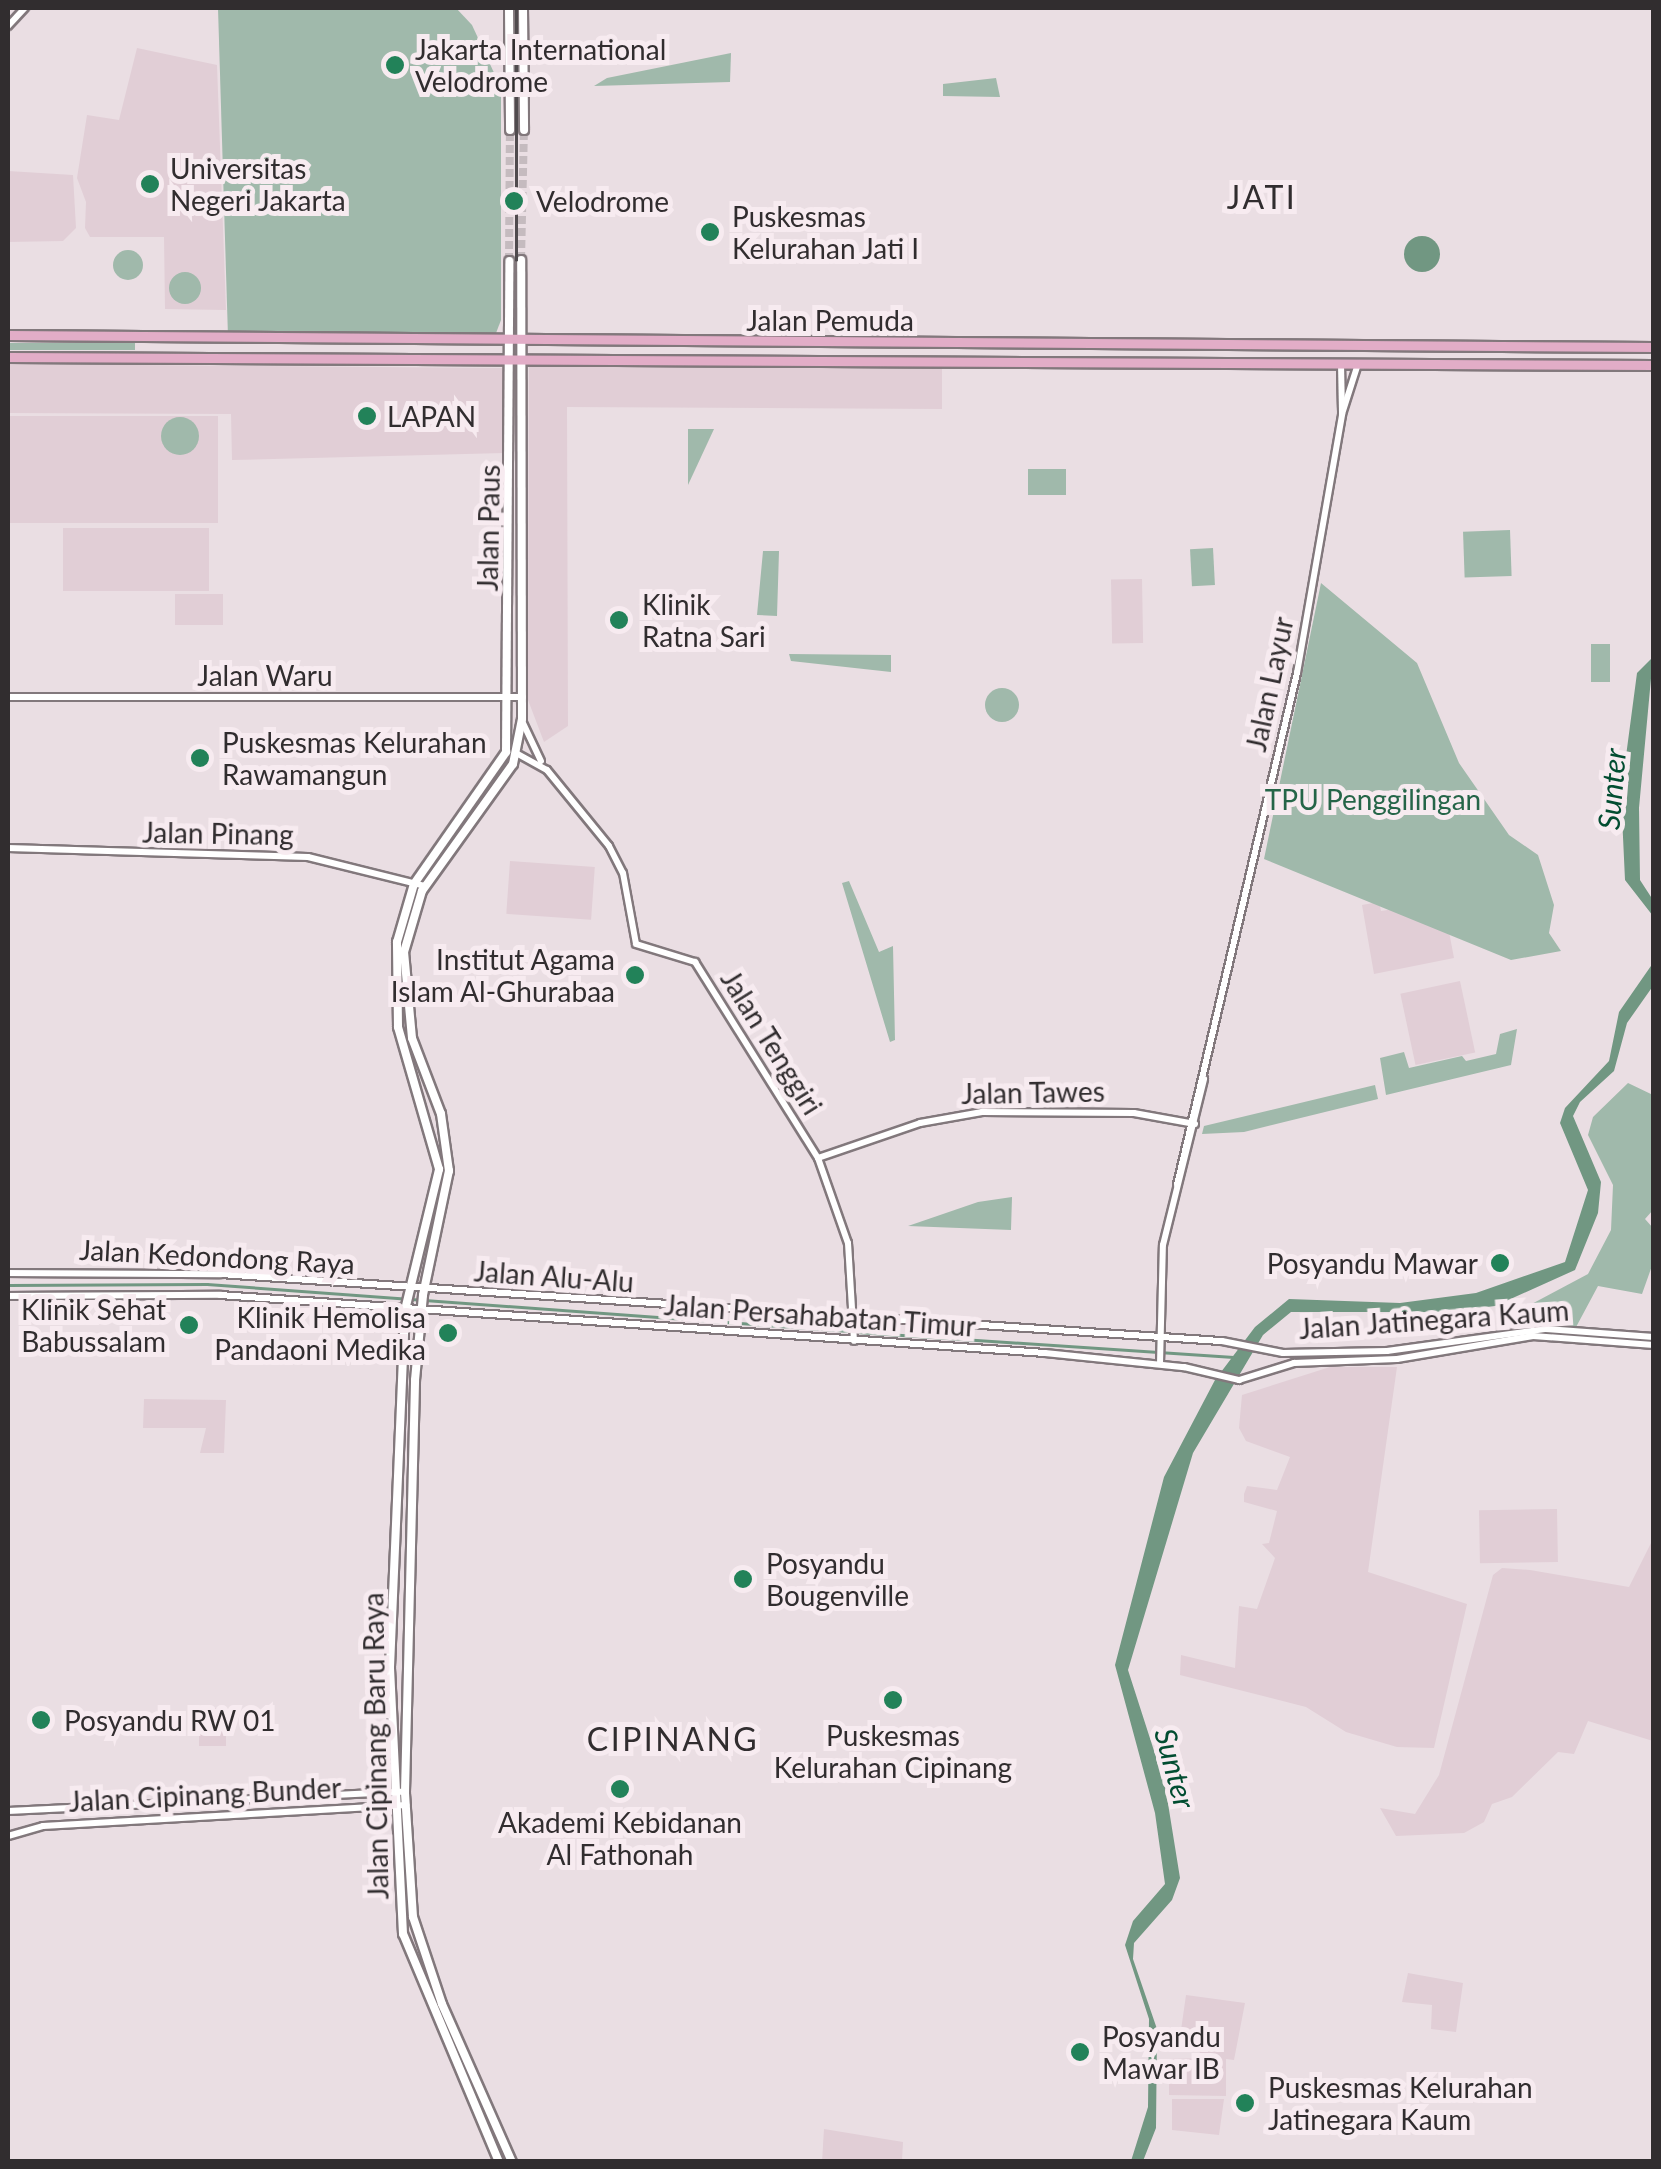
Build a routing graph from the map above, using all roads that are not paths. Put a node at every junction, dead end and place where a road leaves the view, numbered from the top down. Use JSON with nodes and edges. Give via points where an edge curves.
{"nodes":[{"id":1,"x":25,"y":8,"type":"edge"},
{"id":2,"x":509,"y":8,"type":"edge"},
{"id":3,"x":524,"y":8,"type":"edge"},
{"id":4,"x":8,"y":26,"type":"edge"},
{"id":5,"x":510,"y":130,"type":"tunnel mouth"},
{"id":6,"x":524,"y":130,"type":"tunnel mouth"},
{"id":7,"x":521,"y":260,"type":"tunnel mouth"},
{"id":8,"x":509,"y":262,"type":"tunnel mouth"},
{"id":9,"x":8,"y":335,"type":"edge"},
{"id":10,"x":509,"y":341,"type":"junction"},
{"id":11,"x":522,"y":342,"type":"junction"},
{"id":12,"x":728,"y":343,"type":"junction"},
{"id":13,"x":1563,"y":347,"type":"junction"},
{"id":14,"x":1654,"y":348,"type":"edge"},
{"id":15,"x":8,"y":357,"type":"edge"},
{"id":16,"x":511,"y":361,"type":"junction"},
{"id":17,"x":524,"y":361,"type":"junction"},
{"id":18,"x":727,"y":362,"type":"junction"},
{"id":19,"x":1359,"y":363,"type":"junction"},
{"id":20,"x":1341,"y":364,"type":"junction"},
{"id":21,"x":1563,"y":365,"type":"junction"},
{"id":22,"x":1654,"y":365,"type":"edge"},
{"id":23,"x":1342,"y":414,"type":"junction"},
{"id":24,"x":508,"y":696,"type":"junction"},
{"id":25,"x":522,"y":696,"type":"junction"},
{"id":26,"x":8,"y":697,"type":"edge"},
{"id":27,"x":522,"y":719,"type":"junction"},
{"id":28,"x":516,"y":753,"type":"junction"},
{"id":29,"x":547,"y":770,"type":"junction"},
{"id":30,"x":8,"y":848,"type":"edge"},
{"id":31,"x":414,"y":884,"type":"junction"},
{"id":32,"x":425,"y":886,"type":"junction"},
{"id":33,"x":401,"y":993,"type":"junction"},
{"id":34,"x":1192,"y":1124,"type":"junction"},
{"id":35,"x":818,"y":1158,"type":"junction"},
{"id":36,"x":8,"y":1273,"type":"edge"},
{"id":37,"x":423,"y":1293,"type":"junction"},
{"id":38,"x":8,"y":1296,"type":"edge"},
{"id":39,"x":408,"y":1299,"type":"junction"},
{"id":40,"x":421,"y":1309,"type":"junction"},
{"id":41,"x":854,"y":1322,"type":"junction"},
{"id":42,"x":854,"y":1339,"type":"junction"},
{"id":43,"x":1654,"y":1341,"type":"edge"},
{"id":44,"x":1161,"y":1342,"type":"junction"},
{"id":45,"x":1229,"y":1342,"type":"joint"},
{"id":46,"x":1280,"y":1352,"type":"junction"},
{"id":47,"x":1160,"y":1360,"type":"junction"},
{"id":48,"x":1284,"y":1365,"type":"junction"},
{"id":49,"x":1249,"y":1379,"type":"joint"},
{"id":50,"x":393,"y":1792,"type":"junction"},
{"id":51,"x":405,"y":1792,"type":"junction"},
{"id":52,"x":234,"y":1802,"type":"junction"},
{"id":53,"x":206,"y":1803,"type":"junction"},
{"id":54,"x":406,"y":1804,"type":"junction"},
{"id":55,"x":394,"y":1805,"type":"junction"},
{"id":56,"x":8,"y":1811,"type":"edge"},
{"id":57,"x":234,"y":1815,"type":"junction"},
{"id":58,"x":208,"y":1816,"type":"junction"},
{"id":59,"x":8,"y":1836,"type":"edge"},
{"id":60,"x":467,"y":2057,"type":"junction"},
{"id":61,"x":455,"y":2062,"type":"junction"},
{"id":62,"x":473,"y":2071,"type":"junction"},
{"id":63,"x":461,"y":2076,"type":"junction"},
{"id":64,"x":499,"y":2162,"type":"edge"},
{"id":65,"x":512,"y":2162,"type":"edge"}],
"edges":[{"from":1,"to":4,"type":"street"},
{"from":2,"to":5,"type":"main road"},
{"from":3,"to":6,"type":"main road"},
{"from":7,"to":11,"type":"main road","name":"Jalan Paus"},
{"from":8,"to":10,"type":"main road","name":"Jalan Paus"},
{"from":9,"to":10,"type":"main road","name":"Jalan Pemuda"},
{"from":10,"to":11,"type":"main road","name":"Jalan Pemuda"},
{"from":10,"to":16,"type":"main road","name":"Jalan Paus"},
{"from":11,"to":12,"type":"main road","name":"Jalan Pemuda"},
{"from":11,"to":17,"type":"main road","name":"Jalan Paus"},
{"from":12,"to":13,"type":"main road","name":"Jalan Pemuda"},
{"from":12,"to":18,"type":"main road"},
{"from":13,"to":14,"type":"main road","name":"Jalan Pemuda"},
{"from":13,"to":21,"type":"main road"},
{"from":15,"to":16,"type":"main road","name":"Jalan Pemuda"},
{"from":16,"to":17,"type":"main road","name":"Jalan Pemuda"},
{"from":16,"to":24,"type":"main road","name":"Jalan Paus"},
{"from":17,"to":18,"type":"main road","name":"Jalan Pemuda"},
{"from":17,"to":25,"type":"main road","name":"Jalan Paus"},
{"from":18,"to":20,"type":"main road","name":"Jalan Pemuda"},
{"from":19,"to":20,"type":"main road","name":"Jalan Pemuda"},
{"from":19,"to":21,"type":"main road","name":"Jalan Pemuda"},
{"from":19,"to":23,"type":"street","name":"Jalan Layur"},
{"from":20,"to":23,"type":"street","name":"Jalan Layur"},
{"from":21,"to":22,"type":"main road","name":"Jalan Pemuda"},
{"from":23,"to":34,"type":"street","name":"Jalan Layur","via":[[1297,673]]},
{"from":24,"to":25,"type":"street","name":"Jalan Waru"},
{"from":24,"to":26,"type":"street","name":"Jalan Waru"},
{"from":24,"to":31,"type":"main road","name":"Jalan Paus","via":[[510,731],[498,769]]},
{"from":25,"to":27,"type":"main road","name":"Jalan Paus"},
{"from":27,"to":28,"type":"main road","name":"Jalan Paus"},
{"from":27,"to":29,"type":"street","name":"Jalan Tenggiri"},
{"from":28,"to":29,"type":"street","name":"Jalan Tenggiri"},
{"from":28,"to":32,"type":"main road"},
{"from":29,"to":35,"type":"street","name":"Jalan Tenggiri","via":[[620,864],[636,944],[695,962]]},
{"from":30,"to":31,"type":"street","name":"Jalan Pinang","via":[[308,857]]},
{"from":31,"to":32,"type":"street","name":"Jalan Pinang"},
{"from":31,"to":33,"type":"main road","via":[[398,942]]},
{"from":32,"to":33,"type":"main road","via":[[404,952]]},
{"from":33,"to":37,"type":"main road","name":"Jalan Cipinang Baru Raya","via":[[445,1130],[450,1171]]},
{"from":33,"to":39,"type":"main road","name":"Jalan Cipinang Baru Raya","via":[[398,1027],[439,1169]]},
{"from":34,"to":35,"type":"street","name":"Jalan Tawes","via":[[1134,1113],[982,1112],[920,1123]]},
{"from":34,"to":44,"type":"street","name":"Jalan Layur","via":[[1162,1245]]},
{"from":35,"to":41,"type":"street","name":"Jalan Tenggiri","via":[[848,1244]]},
{"from":36,"to":39,"type":"street","name":"Jalan Kedondong Raya","via":[[126,1270]]},
{"from":37,"to":39,"type":"street","name":"Jalan Kedondong Raya"},
{"from":37,"to":40,"type":"main road","name":"Jalan Cipinang Baru Raya"},
{"from":37,"to":41,"type":"street","name":"Jalan Alu-Alu"},
{"from":38,"to":39,"type":"street","via":[[151,1292]]},
{"from":39,"to":40,"type":"street","name":"Jalan Persahabatan Timur"},
{"from":39,"to":50,"type":"main road","name":"Jalan Cipinang Baru Raya","via":[[390,1667]]},
{"from":40,"to":42,"type":"street","name":"Jalan Persahabatan Timur"},
{"from":40,"to":51,"type":"main road","name":"Jalan Cipinang Baru Raya"},
{"from":41,"to":42,"type":"street","name":"Jalan Tenggiri"},
{"from":41,"to":44,"type":"street","name":"Jalan Alu-Alu"},
{"from":42,"to":47,"type":"street","name":"Jalan Persahabatan Timur"},
{"from":43,"to":46,"type":"street","name":"Jalan Jatinegara Kaum","via":[[1546,1329],[1387,1351]]},
{"from":43,"to":48,"type":"street","name":"Jalan Jatinegara Kaum","via":[[1533,1336],[1398,1359]]},
{"from":44,"to":45,"type":"street","name":"Jalan Alu-Alu"},
{"from":44,"to":47,"type":"street","name":"Jalan Layur"},
{"from":45,"to":46,"type":"street","name":"Jalan Jatinegara Kaum"},
{"from":46,"to":48,"type":"street"},
{"from":47,"to":49,"type":"street","name":"Jalan Persahabatan Timur"},
{"from":48,"to":49,"type":"street","name":"Jalan Jatinegara Kaum"},
{"from":50,"to":51,"type":"street","name":"Jalan Cipinang Bunder"},
{"from":50,"to":52,"type":"street","name":"Jalan Cipinang Bunder"},
{"from":50,"to":55,"type":"main road","name":"Jalan Cipinang Baru Raya"},
{"from":51,"to":54,"type":"main road","name":"Jalan Cipinang Baru Raya"},
{"from":52,"to":53,"type":"street","name":"Jalan Cipinang Bunder"},
{"from":52,"to":57,"type":"street","via":[[228,1807]]},
{"from":53,"to":56,"type":"street","name":"Jalan Cipinang Bunder"},
{"from":53,"to":58,"type":"street","via":[[214,1810]]},
{"from":54,"to":55,"type":"street","name":"Jalan Cipinang Bunder"},
{"from":54,"to":60,"type":"main road","name":"Jalan Cipinang Baru Raya","via":[[416,1932]]},
{"from":55,"to":57,"type":"street","name":"Jalan Cipinang Bunder"},
{"from":55,"to":61,"type":"main road","name":"Jalan Cipinang Baru Raya","via":[[404,1934]]},
{"from":57,"to":58,"type":"street","name":"Jalan Cipinang Bunder"},
{"from":58,"to":59,"type":"street","name":"Jalan Cipinang Bunder","via":[[42,1826]]},
{"from":60,"to":61,"type":"main road"},
{"from":60,"to":62,"type":"main road","name":"Jalan Cipinang Baru Raya"},
{"from":61,"to":63,"type":"main road","name":"Jalan Cipinang Baru Raya"},
{"from":62,"to":63,"type":"main road"},
{"from":62,"to":65,"type":"main road","name":"Jalan Cipinang Baru Raya"},
{"from":63,"to":64,"type":"main road","name":"Jalan Cipinang Baru Raya"}]}
